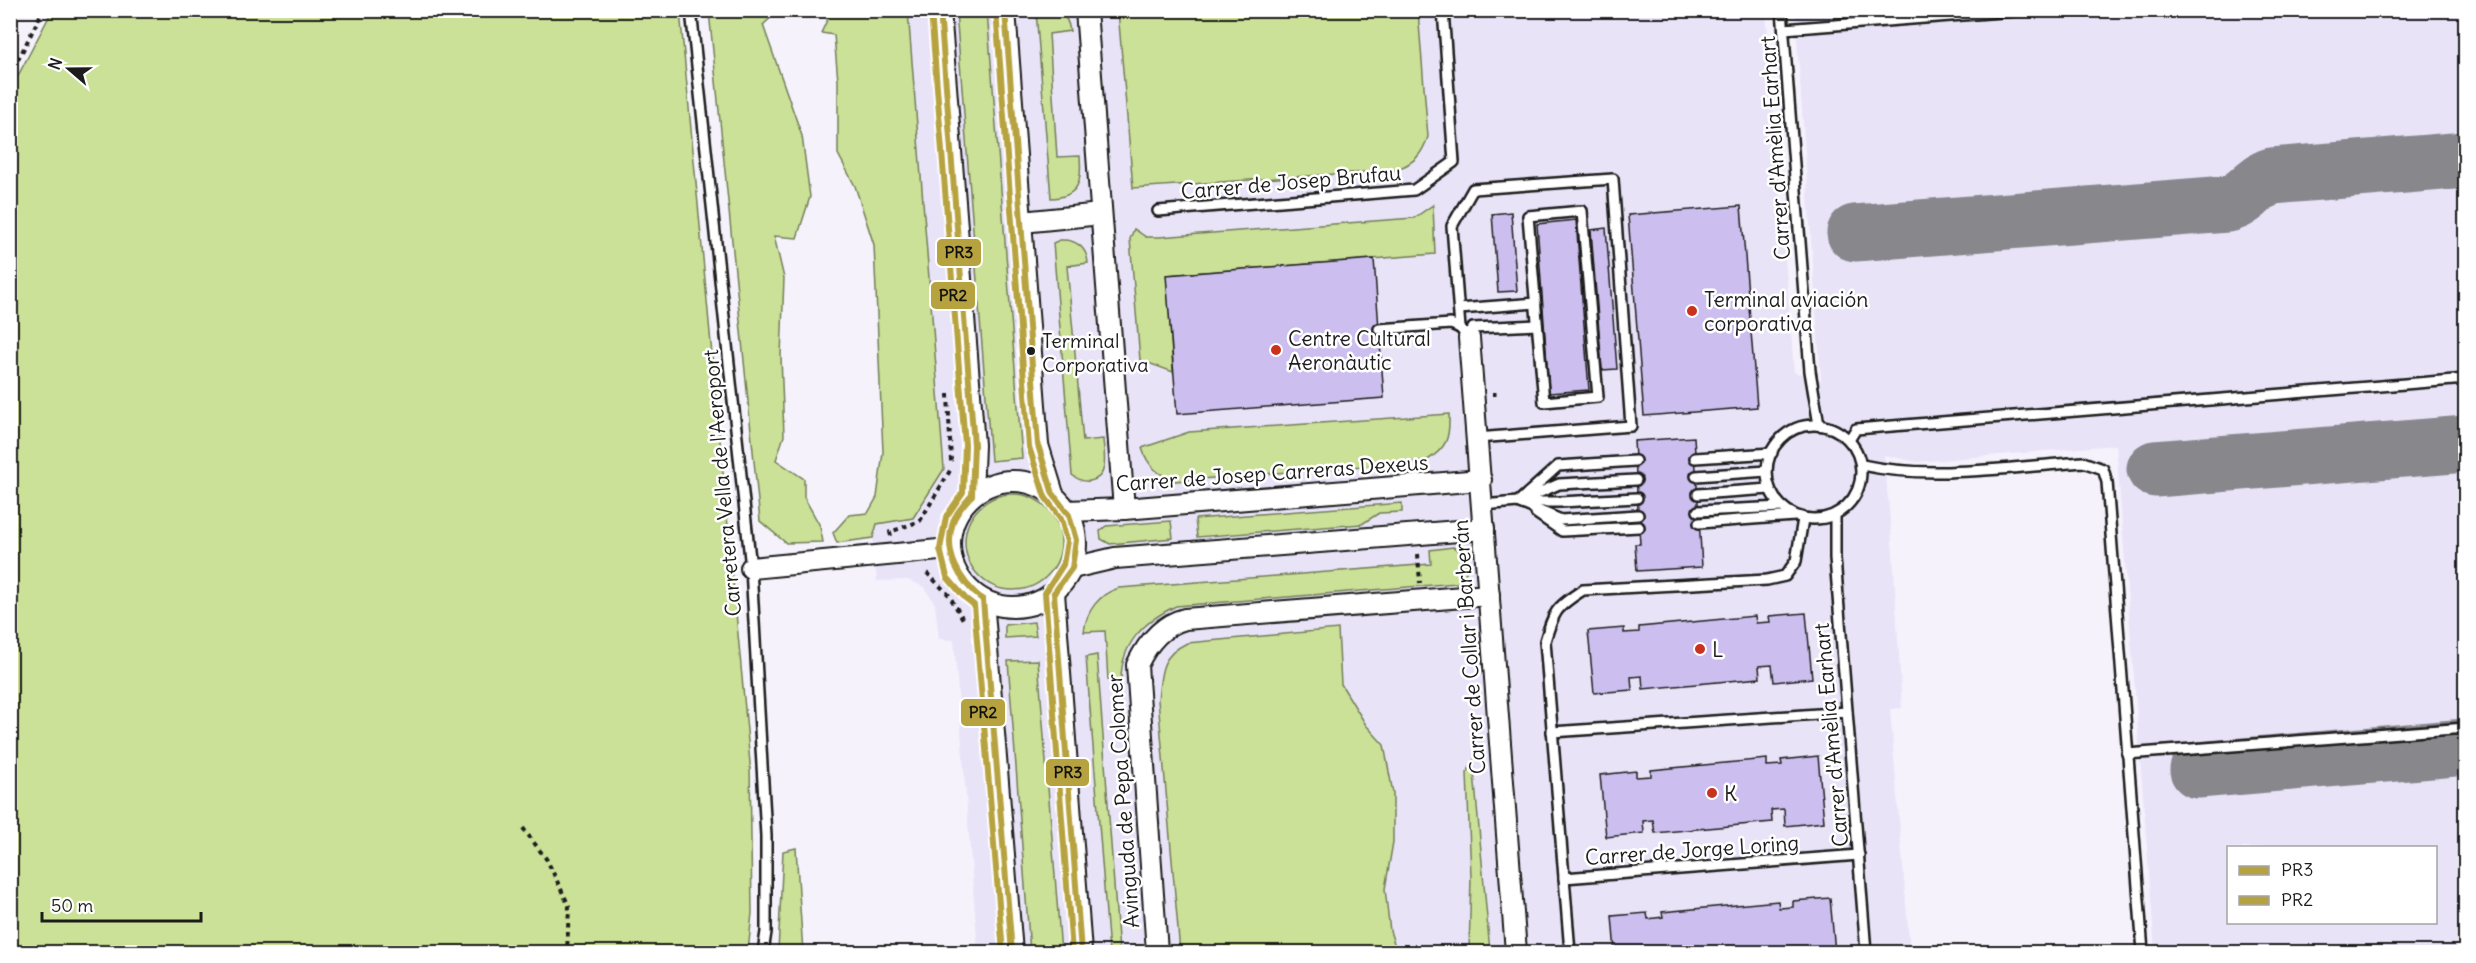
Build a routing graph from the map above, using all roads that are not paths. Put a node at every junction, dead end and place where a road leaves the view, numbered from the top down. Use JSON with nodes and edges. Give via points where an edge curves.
{"nodes":[{"id":1,"x":691,"y":10,"type":"edge"},
{"id":2,"x":940,"y":10,"type":"edge"},
{"id":3,"x":1005,"y":10,"type":"edge"},
{"id":4,"x":1086,"y":10,"type":"edge"},
{"id":5,"x":1443,"y":10,"type":"edge"},
{"id":6,"x":1782,"y":10,"type":"edge"},
{"id":7,"x":2026,"y":10,"type":"edge"},
{"id":8,"x":1784,"y":29,"type":"junction"},
{"id":9,"x":1158,"y":211,"type":"dead end"},
{"id":10,"x":1101,"y":214,"type":"junction"},
{"id":11,"x":1022,"y":222,"type":"junction"},
{"id":12,"x":1536,"y":303,"type":"junction"},
{"id":13,"x":1459,"y":309,"type":"junction"},
{"id":14,"x":1538,"y":325,"type":"junction"},
{"id":15,"x":1379,"y":329,"type":"dead end"},
{"id":16,"x":1465,"y":333,"type":"junction"},
{"id":17,"x":2466,"y":380,"type":"edge"},
{"id":18,"x":1819,"y":425,"type":"junction"},
{"id":19,"x":1477,"y":438,"type":"junction"},
{"id":20,"x":1849,"y":440,"type":"junction"},
{"id":21,"x":1772,"y":453,"type":"junction"},
{"id":22,"x":1695,"y":458,"type":"dead end"},
{"id":23,"x":1635,"y":461,"type":"dead end"},
{"id":24,"x":1862,"y":465,"type":"junction"},
{"id":25,"x":1767,"y":471,"type":"junction"},
{"id":26,"x":1696,"y":476,"type":"dead end"},
{"id":27,"x":1481,"y":480,"type":"junction"},
{"id":28,"x":1636,"y":480,"type":"dead end"},
{"id":29,"x":1770,"y":489,"type":"junction"},
{"id":30,"x":1053,"y":494,"type":"junction"},
{"id":31,"x":1698,"y":494,"type":"dead end"},
{"id":32,"x":972,"y":495,"type":"junction"},
{"id":33,"x":1637,"y":498,"type":"dead end"},
{"id":34,"x":1518,"y":502,"type":"junction"},
{"id":35,"x":1482,"y":505,"type":"junction"},
{"id":36,"x":1782,"y":507,"type":"junction"},
{"id":37,"x":1124,"y":510,"type":"junction"},
{"id":38,"x":1066,"y":511,"type":"junction"},
{"id":39,"x":1698,"y":511,"type":"dead end"},
{"id":40,"x":1638,"y":515,"type":"dead end"},
{"id":41,"x":1835,"y":515,"type":"junction"},
{"id":42,"x":1800,"y":517,"type":"junction"},
{"id":43,"x":1699,"y":523,"type":"dead end"},
{"id":44,"x":1639,"y":527,"type":"dead end"},
{"id":45,"x":1484,"y":529,"type":"junction"},
{"id":46,"x":949,"y":549,"type":"junction"},
{"id":47,"x":751,"y":568,"type":"junction"},
{"id":48,"x":1072,"y":568,"type":"junction"},
{"id":49,"x":1054,"y":592,"type":"junction"},
{"id":50,"x":1489,"y":595,"type":"junction"},
{"id":51,"x":983,"y":600,"type":"junction"},
{"id":52,"x":1848,"y":712,"type":"junction"},
{"id":53,"x":2466,"y":728,"type":"edge"},
{"id":54,"x":1552,"y":732,"type":"junction"},
{"id":55,"x":2127,"y":754,"type":"junction"},
{"id":56,"x":1859,"y":855,"type":"junction"},
{"id":57,"x":1564,"y":878,"type":"junction"},
{"id":58,"x":763,"y":952,"type":"edge"},
{"id":59,"x":1012,"y":952,"type":"edge"},
{"id":60,"x":1081,"y":952,"type":"edge"},
{"id":61,"x":1157,"y":952,"type":"edge"},
{"id":62,"x":1516,"y":952,"type":"edge"},
{"id":63,"x":1570,"y":952,"type":"edge"},
{"id":64,"x":1866,"y":952,"type":"edge"},
{"id":65,"x":2143,"y":952,"type":"edge"}],
"edges":[{"from":1,"to":47,"type":"lane","name":"Carretera Vella de l'Aeroport"},
{"from":2,"to":32,"type":"street","via":[[974,445]]},
{"from":3,"to":11,"type":"street"},
{"from":4,"to":10,"type":"street"},
{"from":5,"to":9,"type":"lane","name":"Carrer de Josep Brufau","via":[[1454,162],[1414,190]]},
{"from":6,"to":8,"type":"lane","name":"Carrer d'Amèlia Earhart"},
{"from":7,"to":8,"type":"lane"},
{"from":8,"to":18,"type":"lane","name":"Carrer d'Amèlia Earhart","via":[[1810,371]]},
{"from":10,"to":11,"type":"street"},
{"from":10,"to":37,"type":"street"},
{"from":11,"to":30,"type":"street","via":[[1038,445]]},
{"from":12,"to":13,"type":"lane"},
{"from":12,"to":14,"type":"lane"},
{"from":12,"to":14,"type":"lane","via":[[1528,216],[1582,211],[1598,397],[1544,402]]},
{"from":13,"to":16,"type":"lane"},
{"from":13,"to":19,"type":"lane","via":[[1452,226],[1473,189],[1613,179],[1632,426]]},
{"from":14,"to":16,"type":"lane","via":[[1473,328]]},
{"from":15,"to":16,"type":"lane","via":[[1451,324]]},
{"from":16,"to":19,"type":"street","name":"Carrer de Collar i Barberán"},
{"from":17,"to":20,"type":"lane","via":[[1856,429]]},
{"from":18,"to":20,"type":"lane","via":[[1839,431]]},
{"from":18,"to":21,"type":"lane","via":[[1793,430],[1781,438]]},
{"from":19,"to":27,"type":"street","name":"Carrer de Collar i Barberán"},
{"from":20,"to":24,"type":"lane"},
{"from":21,"to":22,"type":"lane"},
{"from":21,"to":25,"type":"lane"},
{"from":23,"to":34,"type":"lane","via":[[1558,466]]},
{"from":24,"to":41,"type":"lane","via":[[1859,489],[1853,500]]},
{"from":24,"to":55,"type":"lane","via":[[1922,472],[2082,462],[2103,469]]},
{"from":25,"to":26,"type":"lane"},
{"from":25,"to":29,"type":"lane"},
{"from":27,"to":35,"type":"street","name":"Carrer de Collar i Barberán"},
{"from":27,"to":37,"type":"street","name":"Carrer de Josep Carreras Dexeus"},
{"from":28,"to":34,"type":"lane","via":[[1559,484]]},
{"from":29,"to":31,"type":"lane"},
{"from":29,"to":36,"type":"lane"},
{"from":30,"to":32,"type":"street","via":[[1037,485],[1010,480],[990,484]]},
{"from":30,"to":38,"type":"street"},
{"from":32,"to":46,"type":"street","via":[[954,520]]},
{"from":33,"to":34,"type":"lane"},
{"from":34,"to":35,"type":"lane"},
{"from":34,"to":40,"type":"lane","via":[[1561,520]]},
{"from":34,"to":44,"type":"lane","via":[[1562,531]]},
{"from":35,"to":45,"type":"street","name":"Carrer de Collar i Barberán"},
{"from":36,"to":39,"type":"lane"},
{"from":36,"to":42,"type":"lane"},
{"from":37,"to":38,"type":"street","name":"Carrer de Josep Carreras Dexeus"},
{"from":38,"to":48,"type":"street","via":[[1076,540]]},
{"from":41,"to":42,"type":"lane","via":[[1821,520]]},
{"from":41,"to":52,"type":"lane","name":"Carrer d'Amèlia Earhart"},
{"from":42,"to":43,"type":"lane"},
{"from":42,"to":54,"type":"lane","via":[[1796,561],[1785,576],[1583,590],[1562,603],[1552,616],[1545,641]]},
{"from":45,"to":48,"type":"street","via":[[1115,558]]},
{"from":45,"to":50,"type":"street","name":"Carrer de Collar i Barberán"},
{"from":46,"to":47,"type":"street"},
{"from":46,"to":51,"type":"street","via":[[955,572]]},
{"from":47,"to":58,"type":"lane","name":"Carretera Vella de l'Aeroport","via":[[766,836]]},
{"from":48,"to":49,"type":"street"},
{"from":49,"to":51,"type":"street","via":[[1026,606],[1004,607]]},
{"from":49,"to":60,"type":"street"},
{"from":50,"to":61,"type":"street","name":"Avinguda de Pepa Colomer","via":[[1185,619],[1173,622],[1144,649],[1137,666]]},
{"from":50,"to":62,"type":"street","name":"Carrer de Collar i Barberán"},
{"from":51,"to":59,"type":"street"},
{"from":52,"to":54,"type":"lane"},
{"from":52,"to":56,"type":"lane","name":"Carrer d'Amèlia Earhart"},
{"from":53,"to":55,"type":"lane"},
{"from":54,"to":57,"type":"lane"},
{"from":55,"to":65,"type":"lane"},
{"from":56,"to":57,"type":"lane","name":"Carrer de Jorge Loring"},
{"from":56,"to":64,"type":"lane","name":"Carrer d'Amèlia Earhart"},
{"from":57,"to":63,"type":"lane"}]}
